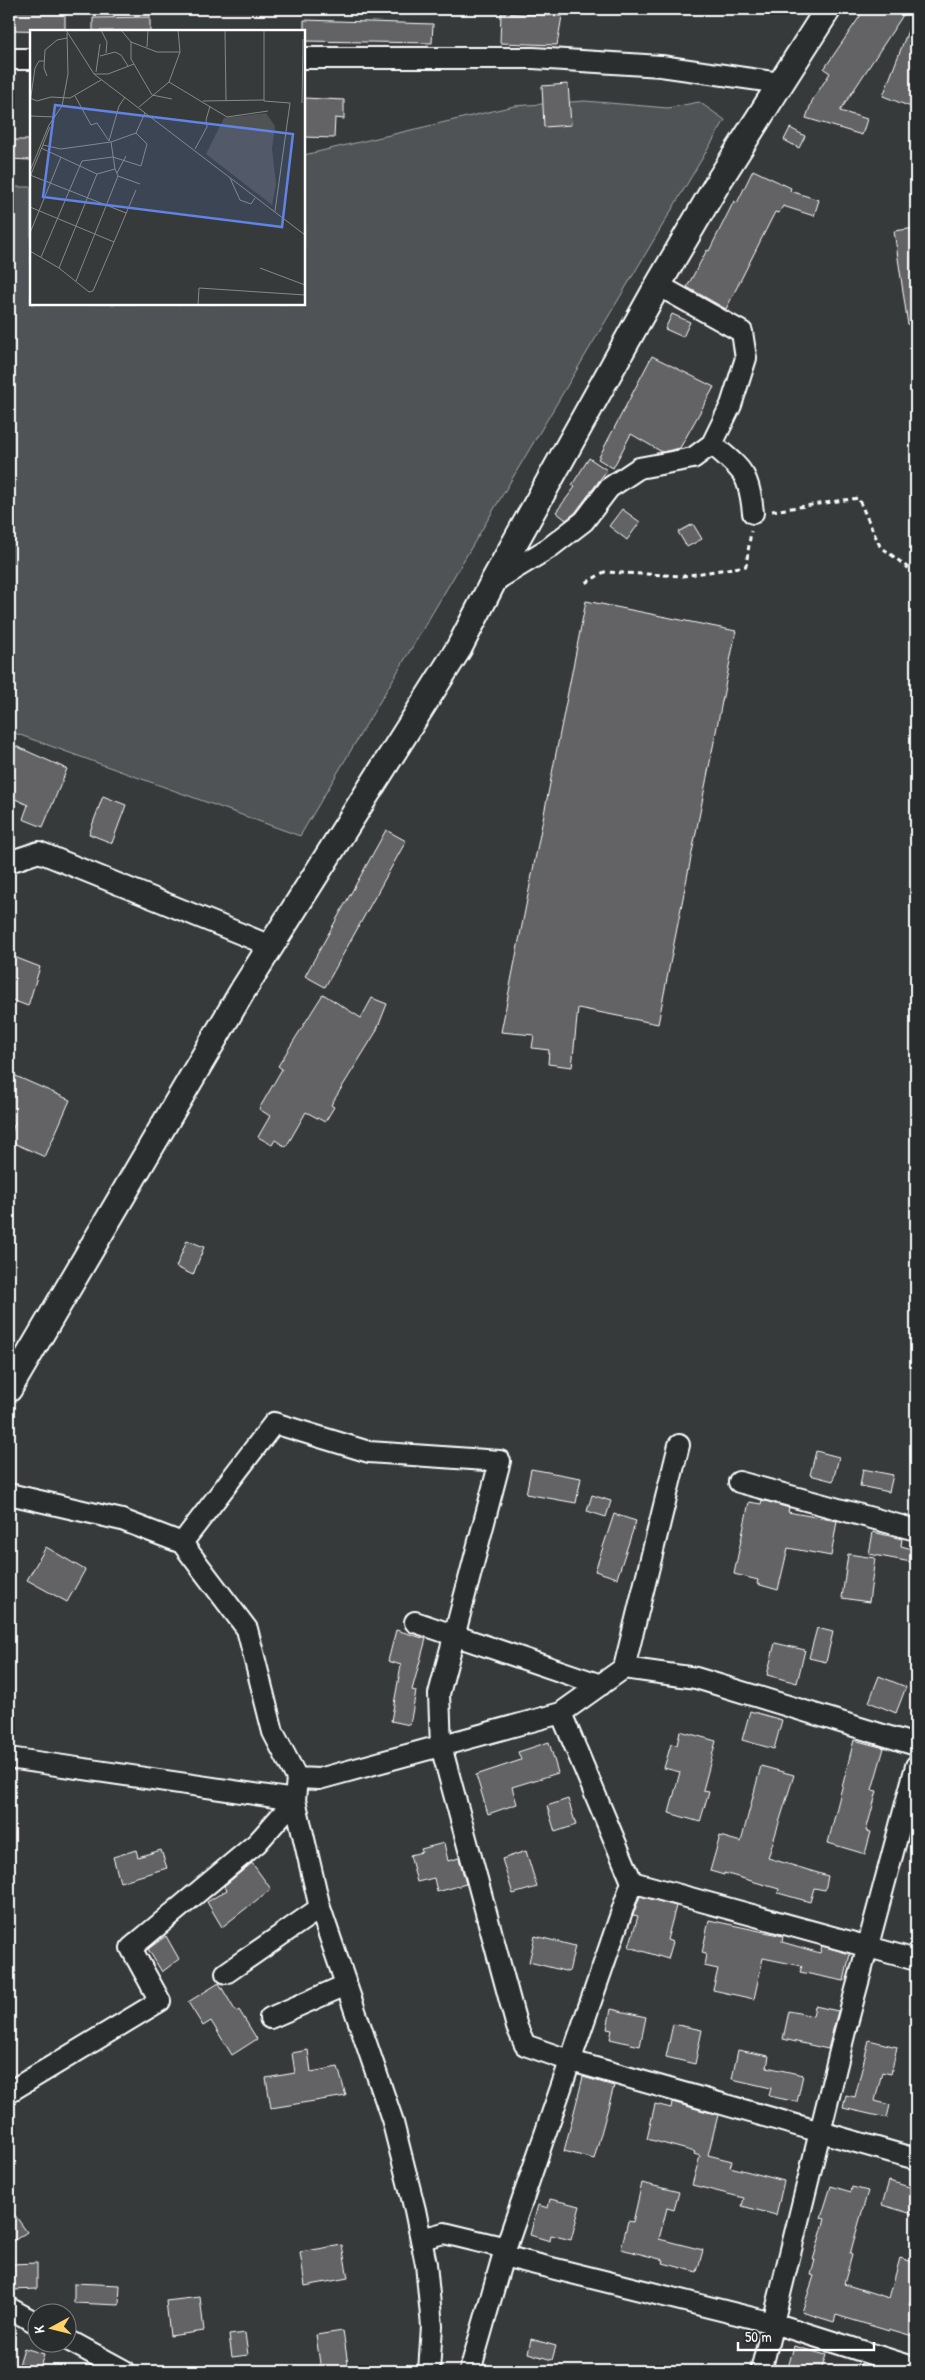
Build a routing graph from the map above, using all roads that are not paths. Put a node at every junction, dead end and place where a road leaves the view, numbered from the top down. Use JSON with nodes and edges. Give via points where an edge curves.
{"nodes":[{"id":1,"x":828,"y":9,"type":"edge"},
{"id":2,"x":305,"y":58,"type":"edge"},
{"id":3,"x":9,"y":59,"type":"edge"},
{"id":4,"x":30,"y":59,"type":"edge"},
{"id":5,"x":780,"y":83,"type":"junction"},
{"id":6,"x":658,"y":285,"type":"junction"},
{"id":7,"x":712,"y":444,"type":"junction"},
{"id":8,"x":753,"y":514,"type":"road end"},
{"id":9,"x":493,"y":582,"type":"junction"},
{"id":10,"x":9,"y":862,"type":"edge"},
{"id":11,"x":271,"y":946,"type":"junction"},
{"id":12,"x":9,"y":1390,"type":"edge"},
{"id":13,"x":680,"y":1445,"type":"dead end"},
{"id":14,"x":740,"y":1482,"type":"dead end"},
{"id":15,"x":9,"y":1494,"type":"edge"},
{"id":16,"x":916,"y":1530,"type":"edge"},
{"id":17,"x":182,"y":1543,"type":"junction"},
{"id":18,"x":415,"y":1622,"type":"dead end"},
{"id":19,"x":454,"y":1635,"type":"junction"},
{"id":20,"x":624,"y":1668,"type":"junction"},
{"id":21,"x":601,"y":1685,"type":"junction"},
{"id":22,"x":561,"y":1714,"type":"junction"},
{"id":23,"x":916,"y":1745,"type":"edge"},
{"id":24,"x":441,"y":1746,"type":"junction"},
{"id":25,"x":9,"y":1758,"type":"edge"},
{"id":26,"x":916,"y":1766,"type":"edge"},
{"id":27,"x":297,"y":1778,"type":"junction"},
{"id":28,"x":295,"y":1800,"type":"junction"},
{"id":29,"x":632,"y":1882,"type":"junction"},
{"id":30,"x":320,"y":1908,"type":"junction"},
{"id":31,"x":868,"y":1946,"type":"junction"},
{"id":32,"x":916,"y":1960,"type":"edge"},
{"id":33,"x":226,"y":1973,"type":"dead end"},
{"id":34,"x":346,"y":1985,"type":"junction"},
{"id":35,"x":270,"y":2018,"type":"dead end"},
{"id":36,"x":570,"y":2062,"type":"junction"},
{"id":37,"x":9,"y":2092,"type":"edge"},
{"id":38,"x":820,"y":2132,"type":"junction"},
{"id":39,"x":916,"y":2159,"type":"edge"},
{"id":40,"x":421,"y":2239,"type":"junction"},
{"id":41,"x":504,"y":2252,"type":"junction"},
{"id":42,"x":9,"y":2308,"type":"edge"},
{"id":43,"x":28,"y":2318,"type":"edge"},
{"id":44,"x":773,"y":2323,"type":"junction"},
{"id":45,"x":78,"y":2346,"type":"edge"},
{"id":46,"x":916,"y":2368,"type":"edge"},
{"id":47,"x":122,"y":2370,"type":"edge"},
{"id":48,"x":429,"y":2371,"type":"edge"},
{"id":49,"x":470,"y":2371,"type":"edge"},
{"id":50,"x":761,"y":2371,"type":"edge"}],
"edges":[{"from":1,"to":5,"type":"main road"},
{"from":2,"to":5,"type":"street","via":[[533,58],[661,66]]},
{"from":3,"to":4,"type":"street"},
{"from":5,"to":6,"type":"main road"},
{"from":6,"to":7,"type":"street","via":[[742,332],[746,358],[731,405]]},
{"from":6,"to":9,"type":"main road"},
{"from":7,"to":8,"type":"street","via":[[740,468],[751,487]]},
{"from":7,"to":9,"type":"street","via":[[693,458],[639,468],[609,488],[584,521],[549,548]]},
{"from":9,"to":11,"type":"main road","via":[[459,648]]},
{"from":10,"to":11,"type":"street","via":[[39,852]]},
{"from":11,"to":12,"type":"main road"},
{"from":13,"to":20,"type":"street"},
{"from":14,"to":16,"type":"street"},
{"from":15,"to":17,"type":"street","via":[[122,1520]]},
{"from":17,"to":19,"type":"street","via":[[274,1423],[369,1452],[500,1461]]},
{"from":17,"to":27,"type":"street","via":[[247,1629],[273,1732]]},
{"from":18,"to":19,"type":"street"},
{"from":19,"to":21,"type":"street"},
{"from":19,"to":24,"type":"street","via":[[439,1694]]},
{"from":20,"to":21,"type":"street"},
{"from":20,"to":23,"type":"street","via":[[696,1678]]},
{"from":21,"to":22,"type":"street"},
{"from":22,"to":24,"type":"street"},
{"from":22,"to":29,"type":"street"},
{"from":24,"to":27,"type":"street","via":[[319,1779]]},
{"from":24,"to":36,"type":"street","via":[[517,2027],[526,2045]]},
{"from":25,"to":28,"type":"street"},
{"from":26,"to":31,"type":"street"},
{"from":27,"to":28,"type":"street"},
{"from":28,"to":30,"type":"street"},
{"from":28,"to":37,"type":"street","via":[[257,1843],[131,1948],[160,2001]]},
{"from":29,"to":31,"type":"street"},
{"from":29,"to":36,"type":"street"},
{"from":30,"to":33,"type":"street"},
{"from":30,"to":34,"type":"street"},
{"from":31,"to":32,"type":"street"},
{"from":31,"to":38,"type":"street"},
{"from":34,"to":35,"type":"street"},
{"from":34,"to":40,"type":"street","via":[[392,2119]]},
{"from":36,"to":38,"type":"street"},
{"from":36,"to":41,"type":"street"},
{"from":38,"to":39,"type":"street"},
{"from":38,"to":44,"type":"street"},
{"from":40,"to":41,"type":"street","via":[[444,2233]]},
{"from":40,"to":48,"type":"street","via":[[432,2326]]},
{"from":41,"to":44,"type":"street"},
{"from":41,"to":49,"type":"street"},
{"from":42,"to":43,"type":"street"},
{"from":44,"to":46,"type":"street"},
{"from":44,"to":50,"type":"street"},
{"from":45,"to":47,"type":"street"}]}
